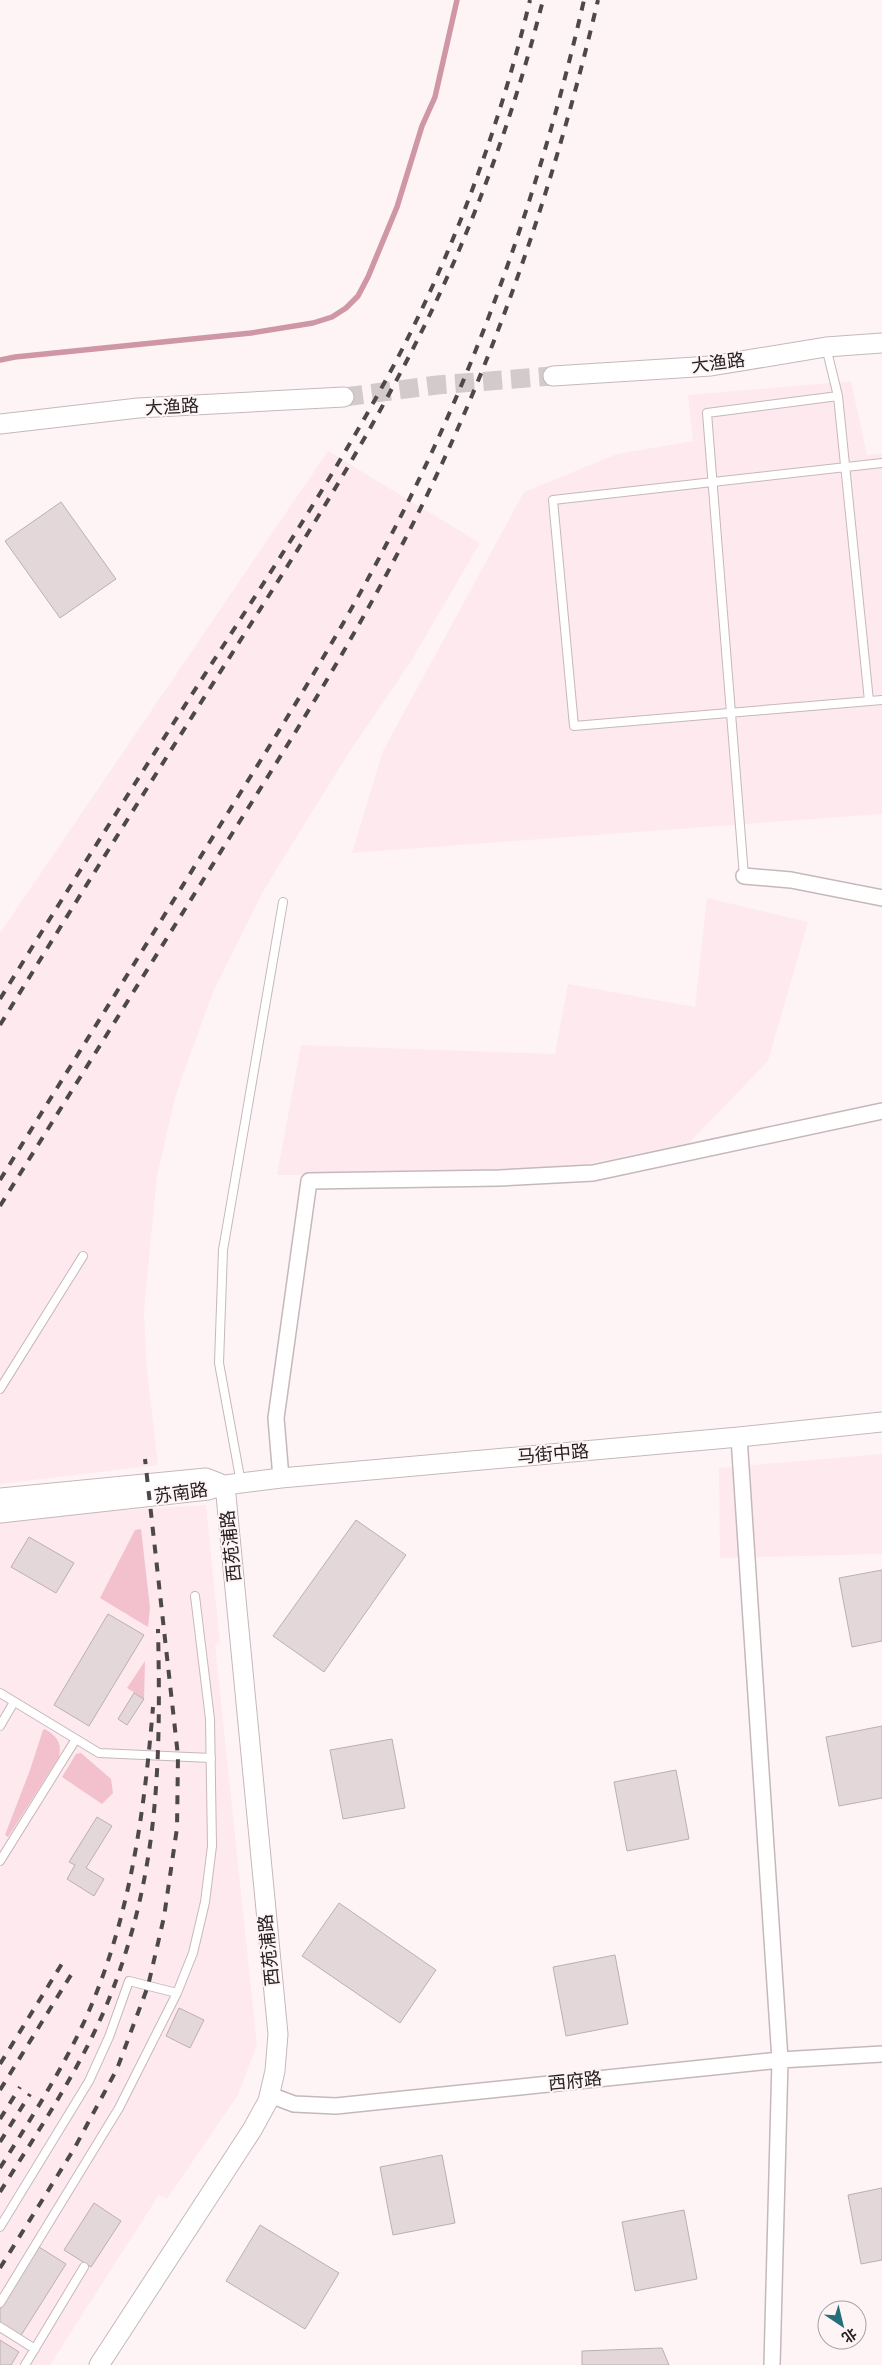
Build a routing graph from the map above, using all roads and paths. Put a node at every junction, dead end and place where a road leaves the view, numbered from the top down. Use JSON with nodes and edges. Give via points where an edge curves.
{"nodes":[{"id":1,"x":882,"y":343,"type":"edge"},
{"id":2,"x":826,"y":347,"type":"junction"},
{"id":3,"x":553,"y":376,"type":"tunnel mouth"},
{"id":4,"x":838,"y":396,"type":"junction"},
{"id":5,"x":344,"y":398,"type":"tunnel mouth"},
{"id":6,"x":0,"y":424,"type":"edge"},
{"id":7,"x":882,"y":463,"type":"edge"},
{"id":8,"x":846,"y":466,"type":"junction"},
{"id":9,"x":712,"y":482,"type":"junction"},
{"id":10,"x":882,"y":700,"type":"edge"},
{"id":11,"x":868,"y":701,"type":"junction"},
{"id":12,"x":731,"y":714,"type":"junction"},
{"id":13,"x":744,"y":876,"type":"joint"},
{"id":14,"x":882,"y":898,"type":"edge"},
{"id":15,"x":283,"y":902,"type":"dead end"},
{"id":16,"x":882,"y":1111,"type":"edge"},
{"id":17,"x":83,"y":1256,"type":"dead end"},
{"id":18,"x":0,"y":1389,"type":"edge"},
{"id":19,"x":882,"y":1422,"type":"edge"},
{"id":20,"x":739,"y":1437,"type":"junction"},
{"id":21,"x":281,"y":1478,"type":"junction"},
{"id":22,"x":233,"y":1484,"type":"junction"},
{"id":23,"x":0,"y":1498,"type":"edge"},
{"id":24,"x":0,"y":1513,"type":"edge"},
{"id":25,"x":195,"y":1596,"type":"dead end"},
{"id":26,"x":0,"y":1693,"type":"edge"},
{"id":27,"x":14,"y":1702,"type":"junction"},
{"id":28,"x":0,"y":1726,"type":"edge"},
{"id":29,"x":76,"y":1739,"type":"junction"},
{"id":30,"x":211,"y":1758,"type":"junction"},
{"id":31,"x":0,"y":1862,"type":"edge"},
{"id":32,"x":177,"y":1993,"type":"junction"},
{"id":33,"x":882,"y":2054,"type":"edge"},
{"id":34,"x":780,"y":2060,"type":"junction"},
{"id":35,"x":270,"y":2094,"type":"junction"},
{"id":36,"x":0,"y":2227,"type":"edge"},
{"id":37,"x":84,"y":2267,"type":"dead end"},
{"id":38,"x":0,"y":2303,"type":"edge"},
{"id":39,"x":0,"y":2327,"type":"edge"},
{"id":40,"x":35,"y":2349,"type":"junction"},
{"id":41,"x":25,"y":2365,"type":"edge"},
{"id":42,"x":99,"y":2365,"type":"edge"},
{"id":43,"x":772,"y":2365,"type":"edge"}],
"edges":[{"from":1,"to":2,"type":"street","name":"大渔路"},
{"from":2,"to":3,"type":"street","name":"大渔路","via":[[711,366]]},
{"from":2,"to":4,"type":"lane"},
{"from":4,"to":8,"type":"lane"},
{"from":4,"to":9,"type":"lane","via":[[707,413]]},
{"from":5,"to":6,"type":"street","name":"大渔路","via":[[138,408]]},
{"from":7,"to":8,"type":"lane"},
{"from":8,"to":9,"type":"lane"},
{"from":8,"to":11,"type":"lane"},
{"from":9,"to":12,"type":"lane"},
{"from":9,"to":12,"type":"lane","via":[[553,500],[574,726]]},
{"from":10,"to":11,"type":"lane"},
{"from":11,"to":12,"type":"lane"},
{"from":12,"to":13,"type":"lane"},
{"from":13,"to":14,"type":"street","via":[[790,880]]},
{"from":15,"to":22,"type":"lane","via":[[223,1250],[219,1363]]},
{"from":16,"to":21,"type":"street","via":[[594,1173],[309,1182],[276,1418]]},
{"from":17,"to":18,"type":"lane"},
{"from":19,"to":20,"type":"street","name":"马街中路"},
{"from":20,"to":21,"type":"street","name":"马街中路"},
{"from":20,"to":34,"type":"street"},
{"from":21,"to":22,"type":"street","name":"马街中路"},
{"from":22,"to":23,"type":"street","name":"苏南路","via":[[206,1478]]},
{"from":22,"to":24,"type":"street","name":"苏南路","via":[[208,1490]]},
{"from":22,"to":35,"type":"street","name":"西苑浦路","via":[[278,2034]]},
{"from":25,"to":30,"type":"lane","via":[[210,1719]]},
{"from":26,"to":27,"type":"lane"},
{"from":27,"to":28,"type":"lane"},
{"from":27,"to":29,"type":"lane"},
{"from":29,"to":30,"type":"lane","via":[[99,1753]]},
{"from":29,"to":31,"type":"lane"},
{"from":30,"to":32,"type":"lane","via":[[212,1846],[205,1902],[193,1953]]},
{"from":32,"to":36,"type":"lane","via":[[129,1981],[89,2081]]},
{"from":32,"to":38,"type":"lane","via":[[119,2108]]},
{"from":33,"to":34,"type":"street","name":"西府路"},
{"from":34,"to":35,"type":"street","name":"西府路","via":[[336,2106],[294,2104]]},
{"from":34,"to":43,"type":"street"},
{"from":35,"to":42,"type":"street","name":"西苑浦路","via":[[252,2130]]},
{"from":37,"to":40,"type":"lane"},
{"from":39,"to":40,"type":"lane"},
{"from":40,"to":41,"type":"lane"}]}
